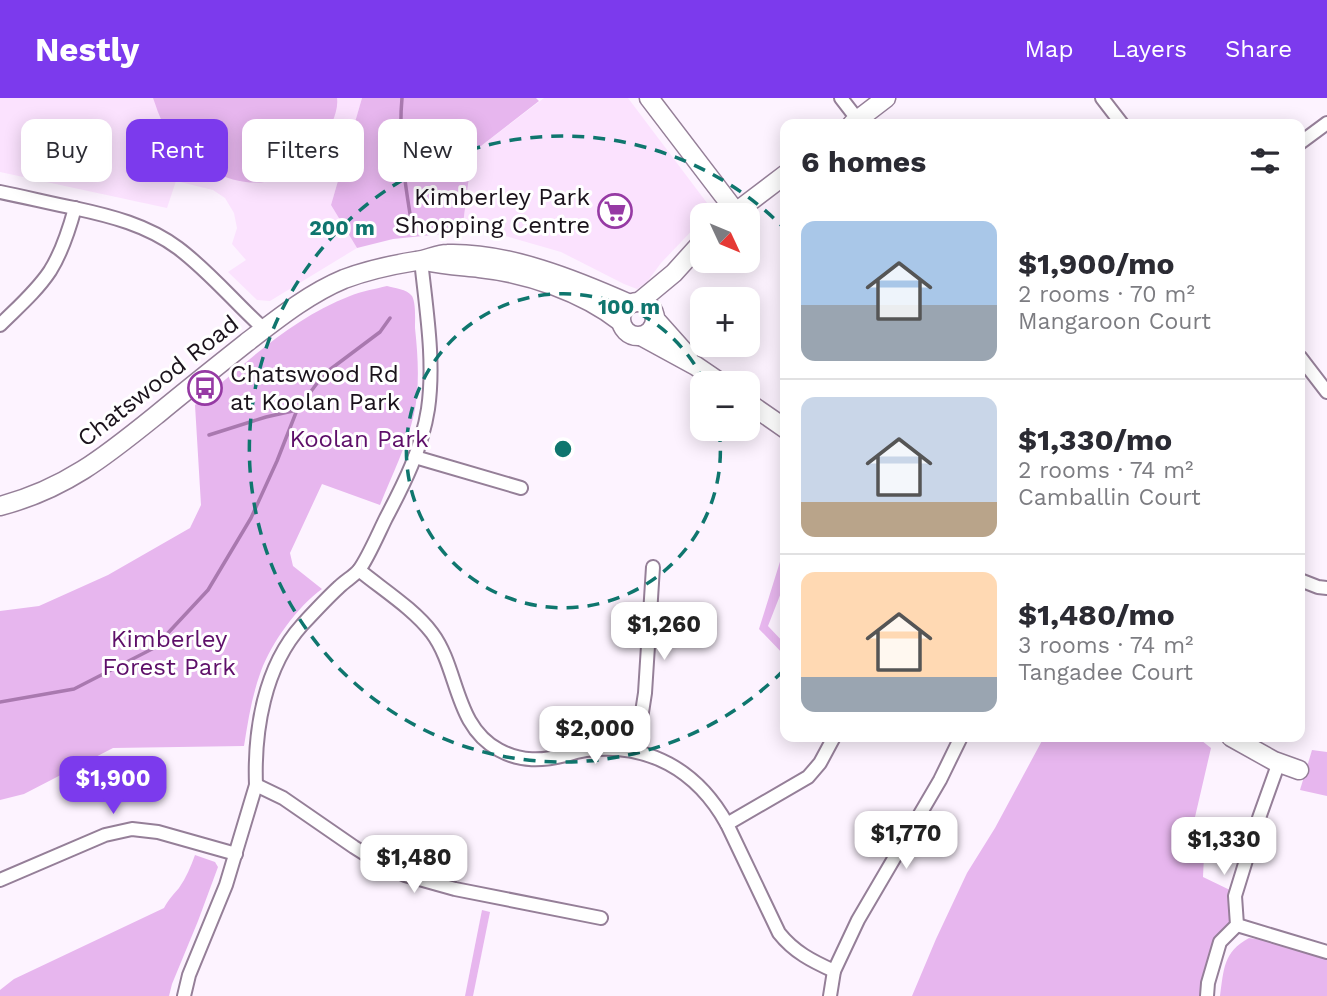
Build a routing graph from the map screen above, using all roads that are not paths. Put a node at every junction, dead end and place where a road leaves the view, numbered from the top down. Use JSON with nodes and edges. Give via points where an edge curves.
{"nodes":[{"id":1,"x":649,"y":98,"type":"edge"},
{"id":2,"x":841,"y":98,"type":"edge"},
{"id":3,"x":886,"y":98,"type":"edge"},
{"id":4,"x":1107,"y":100,"type":"edge"},
{"id":5,"x":853,"y":119,"type":"edge"},
{"id":6,"x":859,"y":119,"type":"edge"},
{"id":7,"x":1119,"y":119,"type":"edge"},
{"id":8,"x":1327,"y":123,"type":"edge"},
{"id":9,"x":1305,"y":139,"type":"edge"},
{"id":10,"x":780,"y":178,"type":"edge"},
{"id":11,"x":0,"y":192,"type":"edge"},
{"id":12,"x":727,"y":203,"type":"edge"},
{"id":13,"x":747,"y":203,"type":"edge"},
{"id":14,"x":75,"y":208,"type":"junction"},
{"id":15,"x":690,"y":255,"type":"edge"},
{"id":16,"x":421,"y":260,"type":"junction"},
{"id":17,"x":501,"y":265,"type":"junction"},
{"id":18,"x":644,"y":309,"type":"junction"},
{"id":19,"x":621,"y":322,"type":"junction"},
{"id":20,"x":0,"y":326,"type":"edge"},
{"id":21,"x":264,"y":329,"type":"junction"},
{"id":22,"x":641,"y":336,"type":"junction"},
{"id":23,"x":1305,"y":363,"type":"edge"},
{"id":24,"x":696,"y":366,"type":"junction"},
{"id":25,"x":703,"y":371,"type":"edge"},
{"id":26,"x":1327,"y":391,"type":"edge"},
{"id":27,"x":760,"y":411,"type":"edge"},
{"id":28,"x":780,"y":425,"type":"edge"},
{"id":29,"x":415,"y":457,"type":"junction"},
{"id":30,"x":521,"y":488,"type":"dead end"},
{"id":31,"x":0,"y":506,"type":"edge"},
{"id":32,"x":653,"y":567,"type":"dead end"},
{"id":33,"x":359,"y":570,"type":"junction"},
{"id":34,"x":1305,"y":582,"type":"edge"},
{"id":35,"x":1327,"y":588,"type":"edge"},
{"id":36,"x":831,"y":742,"type":"edge"},
{"id":37,"x":959,"y":742,"type":"edge"},
{"id":38,"x":1239,"y":742,"type":"edge"},
{"id":39,"x":636,"y":751,"type":"junction"},
{"id":40,"x":1279,"y":762,"type":"junction"},
{"id":41,"x":1299,"y":770,"type":"dead end"},
{"id":42,"x":256,"y":785,"type":"junction"},
{"id":43,"x":727,"y":824,"type":"junction"},
{"id":44,"x":236,"y":854,"type":"junction"},
{"id":45,"x":0,"y":880,"type":"edge"},
{"id":46,"x":601,"y":918,"type":"dead end"},
{"id":47,"x":1237,"y":925,"type":"junction"},
{"id":48,"x":1327,"y":952,"type":"edge"},
{"id":49,"x":834,"y":971,"type":"junction"},
{"id":50,"x":184,"y":996,"type":"edge"},
{"id":51,"x":830,"y":996,"type":"edge"},
{"id":52,"x":1207,"y":996,"type":"edge"}],
"edges":[{"from":1,"to":12,"type":"street"},
{"from":2,"to":5,"type":"street"},
{"from":3,"to":6,"type":"street"},
{"from":4,"to":7,"type":"street"},
{"from":8,"to":9,"type":"street"},
{"from":10,"to":13,"type":"street"},
{"from":11,"to":14,"type":"street"},
{"from":14,"to":20,"type":"street","via":[[50,271]]},
{"from":14,"to":21,"type":"street","via":[[122,220],[163,238],[211,275]]},
{"from":15,"to":18,"type":"street"},
{"from":16,"to":17,"type":"street","name":"Chatswood Road","via":[[449,266]]},
{"from":16,"to":21,"type":"street","name":"Chatswood Road","via":[[344,279]]},
{"from":16,"to":29,"type":"street","via":[[429,390]]},
{"from":17,"to":18,"type":"street","name":"Chatswood Road","via":[[592,287]]},
{"from":17,"to":19,"type":"street","name":"Chatswood Road","via":[[570,292]]},
{"from":18,"to":19,"type":"street","via":[[622,312]]},
{"from":18,"to":22,"type":"street","via":[[651,330]]},
{"from":18,"to":24,"type":"street","name":"Chatswood Road"},
{"from":19,"to":22,"type":"street","via":[[626,332]]},
{"from":21,"to":31,"type":"street","name":"Chatswood Road","via":[[95,464],[52,488]]},
{"from":22,"to":24,"type":"street","name":"Chatswood Road"},
{"from":23,"to":26,"type":"street"},
{"from":24,"to":25,"type":"street","name":"Chatswood Road"},
{"from":27,"to":28,"type":"street"},
{"from":29,"to":30,"type":"street"},
{"from":29,"to":33,"type":"street"},
{"from":32,"to":39,"type":"street","via":[[645,694]]},
{"from":33,"to":39,"type":"street","via":[[431,632],[467,718],[499,751],[540,760],[584,750]]},
{"from":33,"to":42,"type":"street","via":[[299,628],[273,673],[259,727]]},
{"from":34,"to":35,"type":"street"},
{"from":36,"to":43,"type":"street","via":[[808,777]]},
{"from":37,"to":49,"type":"street"},
{"from":38,"to":40,"type":"street"},
{"from":39,"to":43,"type":"street","via":[[683,772],[708,795]]},
{"from":40,"to":41,"type":"street"},
{"from":40,"to":47,"type":"street","via":[[1235,896]]},
{"from":42,"to":44,"type":"street"},
{"from":42,"to":46,"type":"street","via":[[283,797],[354,847],[405,875]]},
{"from":43,"to":49,"type":"street","via":[[786,943]]},
{"from":44,"to":45,"type":"street","via":[[158,832],[132,830],[105,835]]},
{"from":44,"to":50,"type":"street"},
{"from":47,"to":48,"type":"street"},
{"from":47,"to":52,"type":"street","via":[[1220,942]]},
{"from":49,"to":51,"type":"street"}]}
